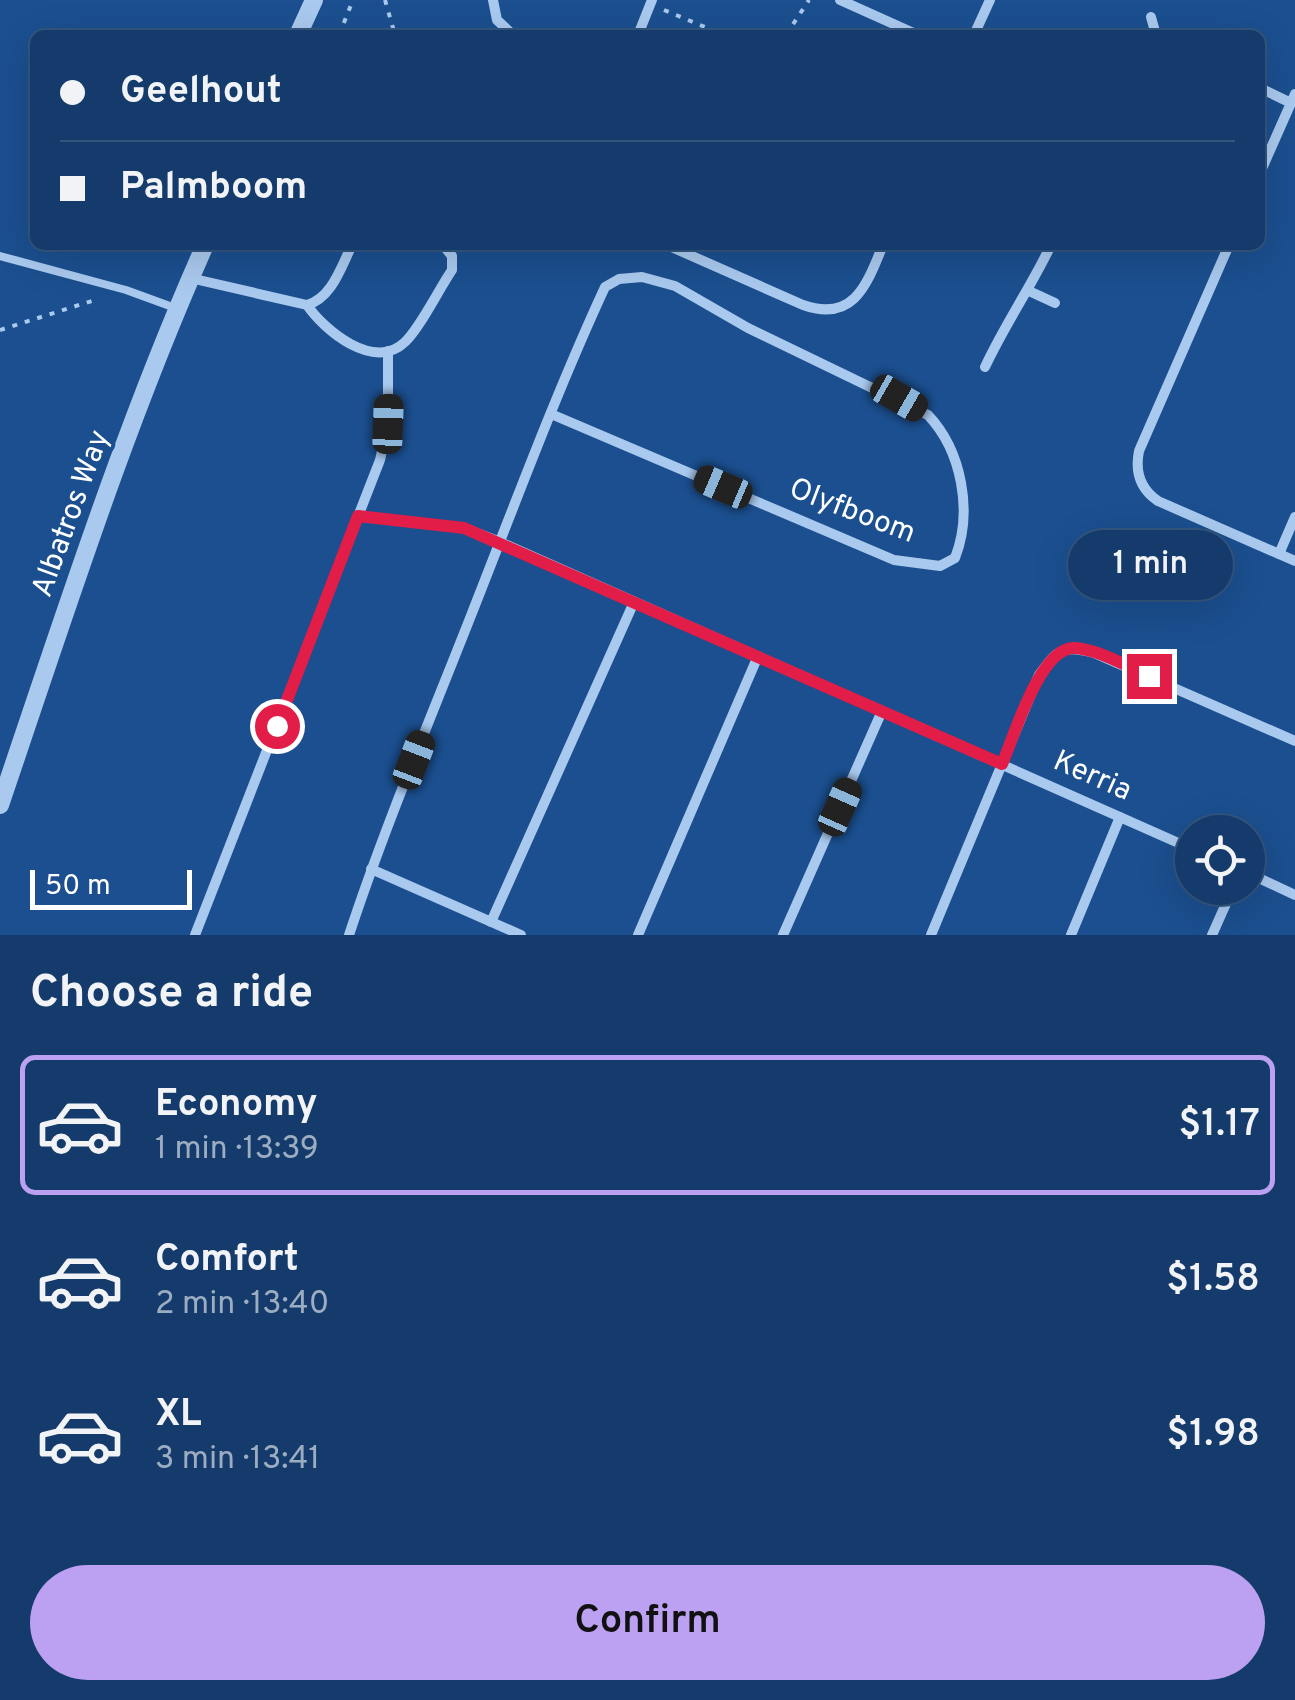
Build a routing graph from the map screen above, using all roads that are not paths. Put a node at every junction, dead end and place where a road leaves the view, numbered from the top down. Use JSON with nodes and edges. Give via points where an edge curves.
{"nodes":[{"id":1,"x":314,"y":0,"type":"edge"},
{"id":2,"x":493,"y":0,"type":"edge"},
{"id":3,"x":840,"y":0,"type":"edge"},
{"id":4,"x":990,"y":0,"type":"edge"},
{"id":5,"x":652,"y":2,"type":"edge"},
{"id":6,"x":1150,"y":17,"type":"dead end"},
{"id":7,"x":300,"y":30,"type":"edge"},
{"id":8,"x":508,"y":30,"type":"edge"},
{"id":9,"x":640,"y":30,"type":"edge"},
{"id":10,"x":907,"y":30,"type":"edge"},
{"id":11,"x":976,"y":30,"type":"edge"},
{"id":12,"x":1154,"y":30,"type":"edge"},
{"id":13,"x":1265,"y":90,"type":"edge"},
{"id":14,"x":1293,"y":98,"type":"edge"},
{"id":15,"x":1265,"y":162,"type":"edge"},
{"id":16,"x":203,"y":250,"type":"edge"},
{"id":17,"x":349,"y":250,"type":"edge"},
{"id":18,"x":447,"y":250,"type":"edge"},
{"id":19,"x":679,"y":250,"type":"edge"},
{"id":20,"x":881,"y":250,"type":"edge"},
{"id":21,"x":1049,"y":250,"type":"edge"},
{"id":22,"x":1227,"y":250,"type":"edge"},
{"id":23,"x":0,"y":256,"type":"edge"},
{"id":24,"x":190,"y":278,"type":"junction"},
{"id":25,"x":1029,"y":292,"type":"junction"},
{"id":26,"x":1054,"y":302,"type":"dead end"},
{"id":27,"x":306,"y":305,"type":"junction"},
{"id":28,"x":178,"y":308,"type":"junction"},
{"id":29,"x":388,"y":350,"type":"junction"},
{"id":30,"x":985,"y":367,"type":"dead end"},
{"id":31,"x":551,"y":414,"type":"junction"},
{"id":32,"x":358,"y":516,"type":"junction"},
{"id":33,"x":1295,"y":517,"type":"edge"},
{"id":34,"x":500,"y":542,"type":"junction"},
{"id":35,"x":1279,"y":554,"type":"junction"},
{"id":36,"x":1295,"y":561,"type":"edge"},
{"id":37,"x":634,"y":602,"type":"junction"},
{"id":38,"x":758,"y":656,"type":"junction"},
{"id":39,"x":882,"y":711,"type":"junction"},
{"id":40,"x":1295,"y":741,"type":"edge"},
{"id":41,"x":1002,"y":764,"type":"junction"},
{"id":42,"x":0,"y":805,"type":"edge"},
{"id":43,"x":1120,"y":816,"type":"junction"},
{"id":44,"x":1175,"y":841,"type":"edge"},
{"id":45,"x":371,"y":869,"type":"junction"},
{"id":46,"x":1265,"y":881,"type":"edge"},
{"id":47,"x":1295,"y":894,"type":"edge"},
{"id":48,"x":1225,"y":905,"type":"edge"},
{"id":49,"x":491,"y":922,"type":"junction"},
{"id":50,"x":195,"y":935,"type":"edge"},
{"id":51,"x":349,"y":935,"type":"edge"},
{"id":52,"x":521,"y":935,"type":"edge"},
{"id":53,"x":638,"y":935,"type":"edge"},
{"id":54,"x":783,"y":935,"type":"edge"},
{"id":55,"x":932,"y":935,"type":"edge"},
{"id":56,"x":1072,"y":935,"type":"edge"},
{"id":57,"x":1212,"y":935,"type":"edge"}],
"edges":[{"from":1,"to":7,"type":"street"},
{"from":2,"to":8,"type":"street","via":[[497,20]]},
{"from":3,"to":10,"type":"street"},
{"from":4,"to":11,"type":"street"},
{"from":5,"to":9,"type":"street"},
{"from":6,"to":12,"type":"street"},
{"from":13,"to":14,"type":"street"},
{"from":14,"to":15,"type":"street"},
{"from":16,"to":24,"type":"street","name":"Albatros Way"},
{"from":17,"to":27,"type":"street","via":[[327,294]]},
{"from":18,"to":29,"type":"street","via":[[452,270],[404,344]]},
{"from":19,"to":20,"type":"street","via":[[827,310],[854,301]]},
{"from":21,"to":25,"type":"street"},
{"from":22,"to":35,"type":"street","via":[[1139,451],[1138,468],[1145,490],[1158,501]]},
{"from":23,"to":28,"type":"lane"},
{"from":24,"to":27,"type":"street"},
{"from":24,"to":28,"type":"street","name":"Albatros Way"},
{"from":25,"to":26,"type":"street"},
{"from":25,"to":30,"type":"street"},
{"from":27,"to":29,"type":"street","via":[[336,337],[366,350]]},
{"from":28,"to":42,"type":"street","name":"Albatros Way"},
{"from":29,"to":32,"type":"street","via":[[388,424]]},
{"from":31,"to":31,"type":"street","name":"Olyfboom","via":[[606,287],[642,277],[676,286],[928,415],[955,456],[964,535],[955,558],[940,566],[894,560]]},
{"from":31,"to":34,"type":"street"},
{"from":32,"to":34,"type":"street","name":"Kerria","via":[[464,528]]},
{"from":32,"to":50,"type":"street"},
{"from":33,"to":35,"type":"street"},
{"from":34,"to":37,"type":"street","name":"Kerria"},
{"from":34,"to":45,"type":"street"},
{"from":35,"to":36,"type":"street"},
{"from":37,"to":38,"type":"street","name":"Kerria"},
{"from":37,"to":49,"type":"street"},
{"from":38,"to":39,"type":"street","name":"Kerria"},
{"from":38,"to":53,"type":"street"},
{"from":39,"to":41,"type":"street","name":"Kerria"},
{"from":39,"to":54,"type":"street"},
{"from":40,"to":41,"type":"street","via":[[1075,648],[1054,654],[1040,675]]},
{"from":41,"to":43,"type":"street","name":"Kerria"},
{"from":41,"to":55,"type":"street"},
{"from":43,"to":44,"type":"street","name":"Kerria"},
{"from":43,"to":56,"type":"street"},
{"from":45,"to":49,"type":"street"},
{"from":45,"to":51,"type":"street"},
{"from":46,"to":47,"type":"street"},
{"from":48,"to":57,"type":"street"},
{"from":49,"to":52,"type":"street"}]}
